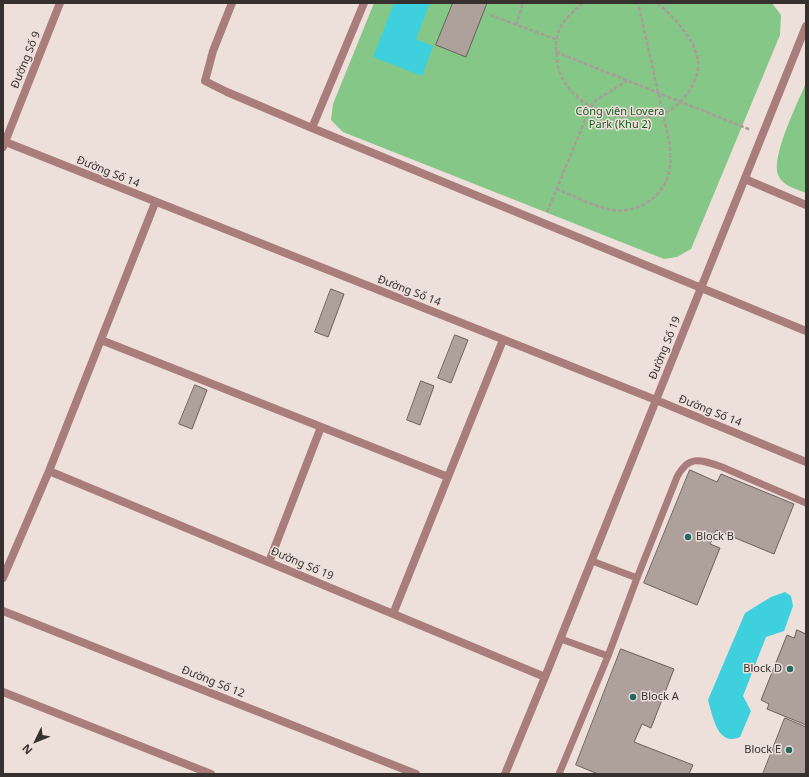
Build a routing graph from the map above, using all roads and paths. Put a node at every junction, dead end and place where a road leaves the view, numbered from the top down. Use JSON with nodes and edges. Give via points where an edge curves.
{"nodes":[{"id":1,"x":60,"y":3,"type":"edge"},
{"id":2,"x":232,"y":3,"type":"edge"},
{"id":3,"x":364,"y":3,"type":"edge"},
{"id":4,"x":523,"y":3,"type":"edge"},
{"id":5,"x":584,"y":3,"type":"edge"},
{"id":6,"x":638,"y":3,"type":"edge"},
{"id":7,"x":657,"y":3,"type":"edge"},
{"id":8,"x":490,"y":15,"type":"dead end"},
{"id":9,"x":516,"y":25,"type":"junction"},
{"id":10,"x":806,"y":26,"type":"edge"},
{"id":11,"x":555,"y":39,"type":"junction"},
{"id":12,"x":556,"y":52,"type":"junction"},
{"id":13,"x":627,"y":80,"type":"junction"},
{"id":14,"x":657,"y":93,"type":"junction"},
{"id":15,"x":681,"y":102,"type":"junction"},
{"id":16,"x":591,"y":106,"type":"junction"},
{"id":17,"x":662,"y":114,"type":"junction"},
{"id":18,"x":312,"y":128,"type":"junction"},
{"id":19,"x":763,"y":134,"type":"junction"},
{"id":20,"x":4,"y":144,"type":"edge"},
{"id":21,"x":745,"y":179,"type":"junction"},
{"id":22,"x":556,"y":189,"type":"junction"},
{"id":23,"x":155,"y":203,"type":"junction"},
{"id":24,"x":806,"y":205,"type":"edge"},
{"id":25,"x":542,"y":224,"type":"junction"},
{"id":26,"x":701,"y":289,"type":"junction"},
{"id":27,"x":806,"y":331,"type":"edge"},
{"id":28,"x":101,"y":340,"type":"junction"},
{"id":29,"x":503,"y":340,"type":"junction"},
{"id":30,"x":656,"y":400,"type":"junction"},
{"id":31,"x":321,"y":427,"type":"junction"},
{"id":32,"x":806,"y":462,"type":"edge"},
{"id":33,"x":49,"y":471,"type":"junction"},
{"id":34,"x":448,"y":477,"type":"junction"},
{"id":35,"x":806,"y":503,"type":"edge"},
{"id":36,"x":592,"y":561,"type":"junction"},
{"id":37,"x":269,"y":562,"type":"junction"},
{"id":38,"x":3,"y":578,"type":"edge"},
{"id":39,"x":637,"y":578,"type":"junction"},
{"id":40,"x":3,"y":611,"type":"edge"},
{"id":41,"x":393,"y":614,"type":"junction"},
{"id":42,"x":561,"y":639,"type":"junction"},
{"id":43,"x":608,"y":656,"type":"junction"},
{"id":44,"x":545,"y":677,"type":"junction"},
{"id":45,"x":3,"y":692,"type":"edge"},
{"id":46,"x":211,"y":774,"type":"edge"},
{"id":47,"x":416,"y":774,"type":"edge"},
{"id":48,"x":505,"y":774,"type":"edge"},
{"id":49,"x":559,"y":774,"type":"edge"}],
"edges":[{"from":1,"to":20,"type":"street","name":"Đường Số 9"},
{"from":2,"to":18,"type":"street","via":[[213,50],[205,81]]},
{"from":3,"to":18,"type":"street"},
{"from":4,"to":9,"type":"path"},
{"from":5,"to":11,"type":"path","via":[[572,12]]},
{"from":6,"to":14,"type":"path"},
{"from":7,"to":15,"type":"path","via":[[670,13],[682,29],[698,61],[696,77]]},
{"from":8,"to":9,"type":"path"},
{"from":9,"to":11,"type":"path"},
{"from":10,"to":19,"type":"street","name":"Đường Số 19"},
{"from":11,"to":12,"type":"path"},
{"from":12,"to":13,"type":"path"},
{"from":12,"to":16,"type":"path","via":[[559,71],[573,94],[584,104]]},
{"from":13,"to":14,"type":"path"},
{"from":13,"to":16,"type":"path"},
{"from":14,"to":15,"type":"path"},
{"from":14,"to":17,"type":"path"},
{"from":15,"to":17,"type":"path"},
{"from":15,"to":19,"type":"path"},
{"from":16,"to":17,"type":"path","via":[[609,115],[649,117]]},
{"from":16,"to":22,"type":"path"},
{"from":17,"to":22,"type":"path","via":[[670,145],[670,168],[664,185],[644,206],[629,210],[611,210]]},
{"from":18,"to":25,"type":"street"},
{"from":19,"to":21,"type":"street","name":"Đường Số 19"},
{"from":20,"to":23,"type":"street","name":"Đường Số 14"},
{"from":21,"to":24,"type":"street"},
{"from":21,"to":26,"type":"street","name":"Đường Số 19"},
{"from":22,"to":25,"type":"path"},
{"from":23,"to":28,"type":"street"},
{"from":23,"to":29,"type":"street","name":"Đường Số 14"},
{"from":25,"to":26,"type":"street"},
{"from":26,"to":27,"type":"street"},
{"from":26,"to":30,"type":"street","name":"Đường Số 19"},
{"from":28,"to":31,"type":"street"},
{"from":28,"to":33,"type":"street"},
{"from":29,"to":30,"type":"street","name":"Đường Số 14"},
{"from":29,"to":34,"type":"street"},
{"from":30,"to":32,"type":"street","name":"Đường Số 14"},
{"from":30,"to":36,"type":"street","name":"Đường Số 19"},
{"from":31,"to":34,"type":"street"},
{"from":31,"to":37,"type":"street"},
{"from":33,"to":37,"type":"street","name":"Đường Số 19"},
{"from":33,"to":38,"type":"street"},
{"from":34,"to":41,"type":"street"},
{"from":35,"to":39,"type":"lane","via":[[708,462],[691,461],[683,466]]},
{"from":36,"to":39,"type":"lane"},
{"from":36,"to":42,"type":"street","name":"Đường Số 19"},
{"from":37,"to":41,"type":"street","name":"Đường Số 19"},
{"from":39,"to":43,"type":"lane"},
{"from":40,"to":47,"type":"street","name":"Đường Số 12"},
{"from":41,"to":44,"type":"street","name":"Đường Số 19"},
{"from":42,"to":43,"type":"lane"},
{"from":42,"to":44,"type":"street","name":"Đường Số 19"},
{"from":43,"to":49,"type":"lane"},
{"from":44,"to":48,"type":"street","name":"Đường Số 19"},
{"from":45,"to":46,"type":"street"}]}
